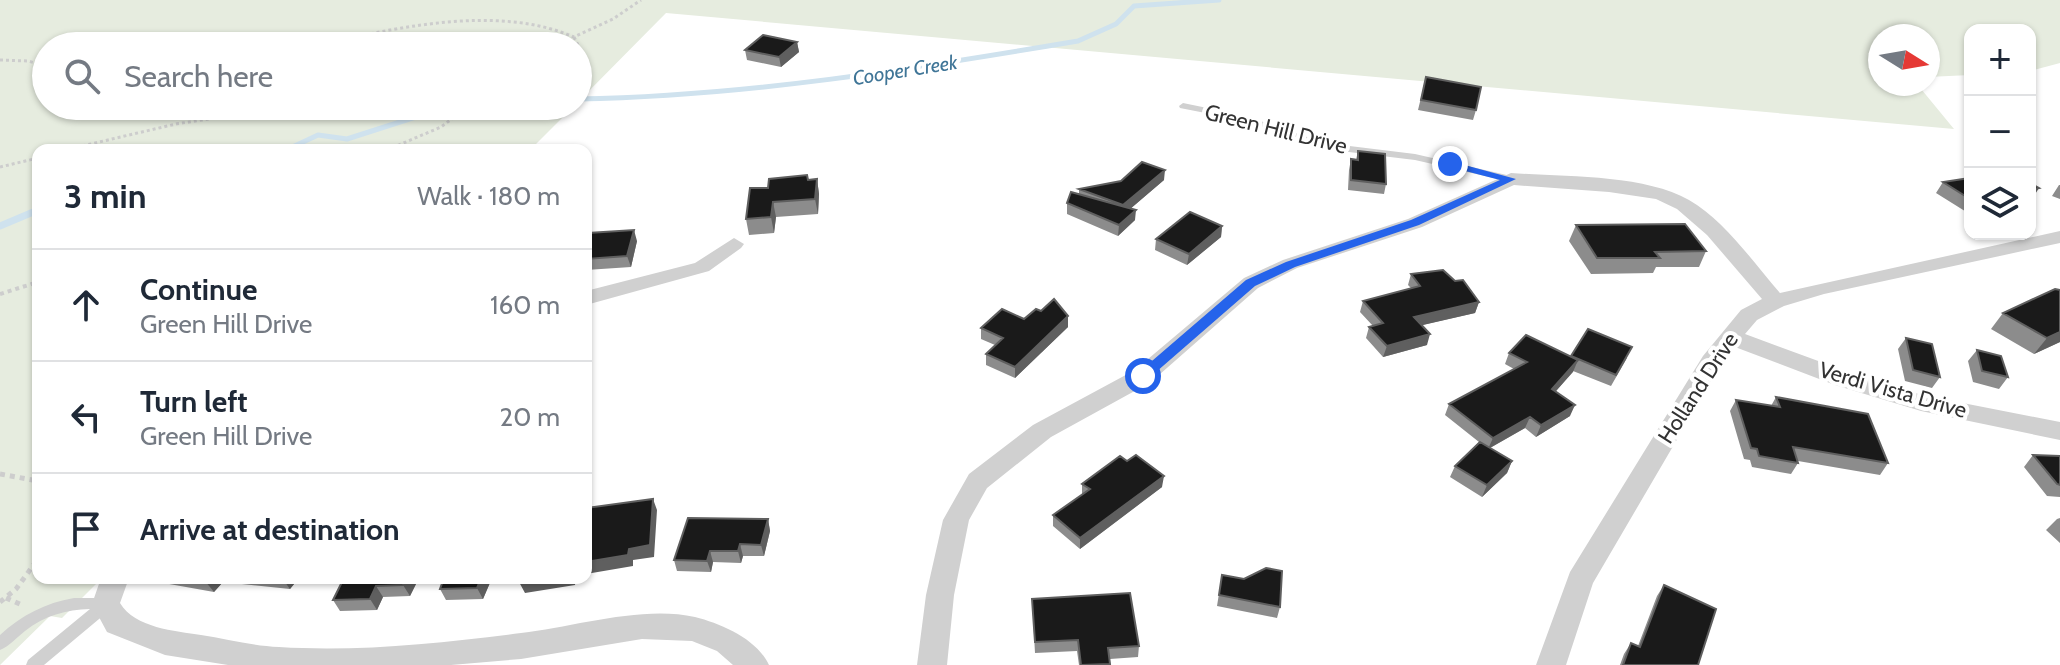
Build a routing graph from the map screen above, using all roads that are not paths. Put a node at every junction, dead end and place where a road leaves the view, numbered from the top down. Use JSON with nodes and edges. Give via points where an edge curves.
{"nodes":[{"id":1,"x":1183,"y":106,"type":"dead end"},
{"id":2,"x":1511,"y":179,"type":"junction"},
{"id":3,"x":2060,"y":237,"type":"edge"},
{"id":4,"x":734,"y":244,"type":"dead end"},
{"id":5,"x":592,"y":296,"type":"edge"},
{"id":6,"x":1776,"y":301,"type":"junction"},
{"id":7,"x":1730,"y":337,"type":"junction"},
{"id":8,"x":2060,"y":431,"type":"edge"},
{"id":9,"x":111,"y":591,"type":"edge"},
{"id":10,"x":0,"y":644,"type":"edge"},
{"id":11,"x":512,"y":656,"type":"edge"},
{"id":12,"x":411,"y":660,"type":"edge"},
{"id":13,"x":33,"y":665,"type":"edge"},
{"id":14,"x":754,"y":665,"type":"edge"},
{"id":15,"x":932,"y":665,"type":"edge"},
{"id":16,"x":1551,"y":665,"type":"edge"}],
"edges":[{"from":1,"to":2,"type":"lane","name":"Green Hill Drive","via":[[1243,118],[1324,146],[1415,157]]},
{"from":2,"to":6,"type":"street","name":"Green Hill Drive","via":[[1641,190],[1684,205]]},
{"from":2,"to":15,"type":"street","name":"Green Hill Drive","via":[[1415,223],[1290,264],[1251,283],[1143,376],[1042,431],[978,481],[956,520]]},
{"from":3,"to":6,"type":"street","name":"Holland Drive"},
{"from":4,"to":5,"type":"street","via":[[702,267]]},
{"from":6,"to":7,"type":"street","name":"Holland Drive","via":[[1749,315]]},
{"from":7,"to":8,"type":"street","name":"Verdi Vista Drive","via":[[1921,403]]},
{"from":7,"to":16,"type":"street","name":"Holland Drive","via":[[1580,580]]},
{"from":9,"to":10,"type":"lane","via":[[37,614]]},
{"from":9,"to":12,"type":"street","via":[[117,623],[165,642],[276,660]]},
{"from":9,"to":13,"type":"lane"},
{"from":11,"to":12,"type":"street"},
{"from":11,"to":14,"type":"street","via":[[642,627],[693,629],[727,642]]}]}
